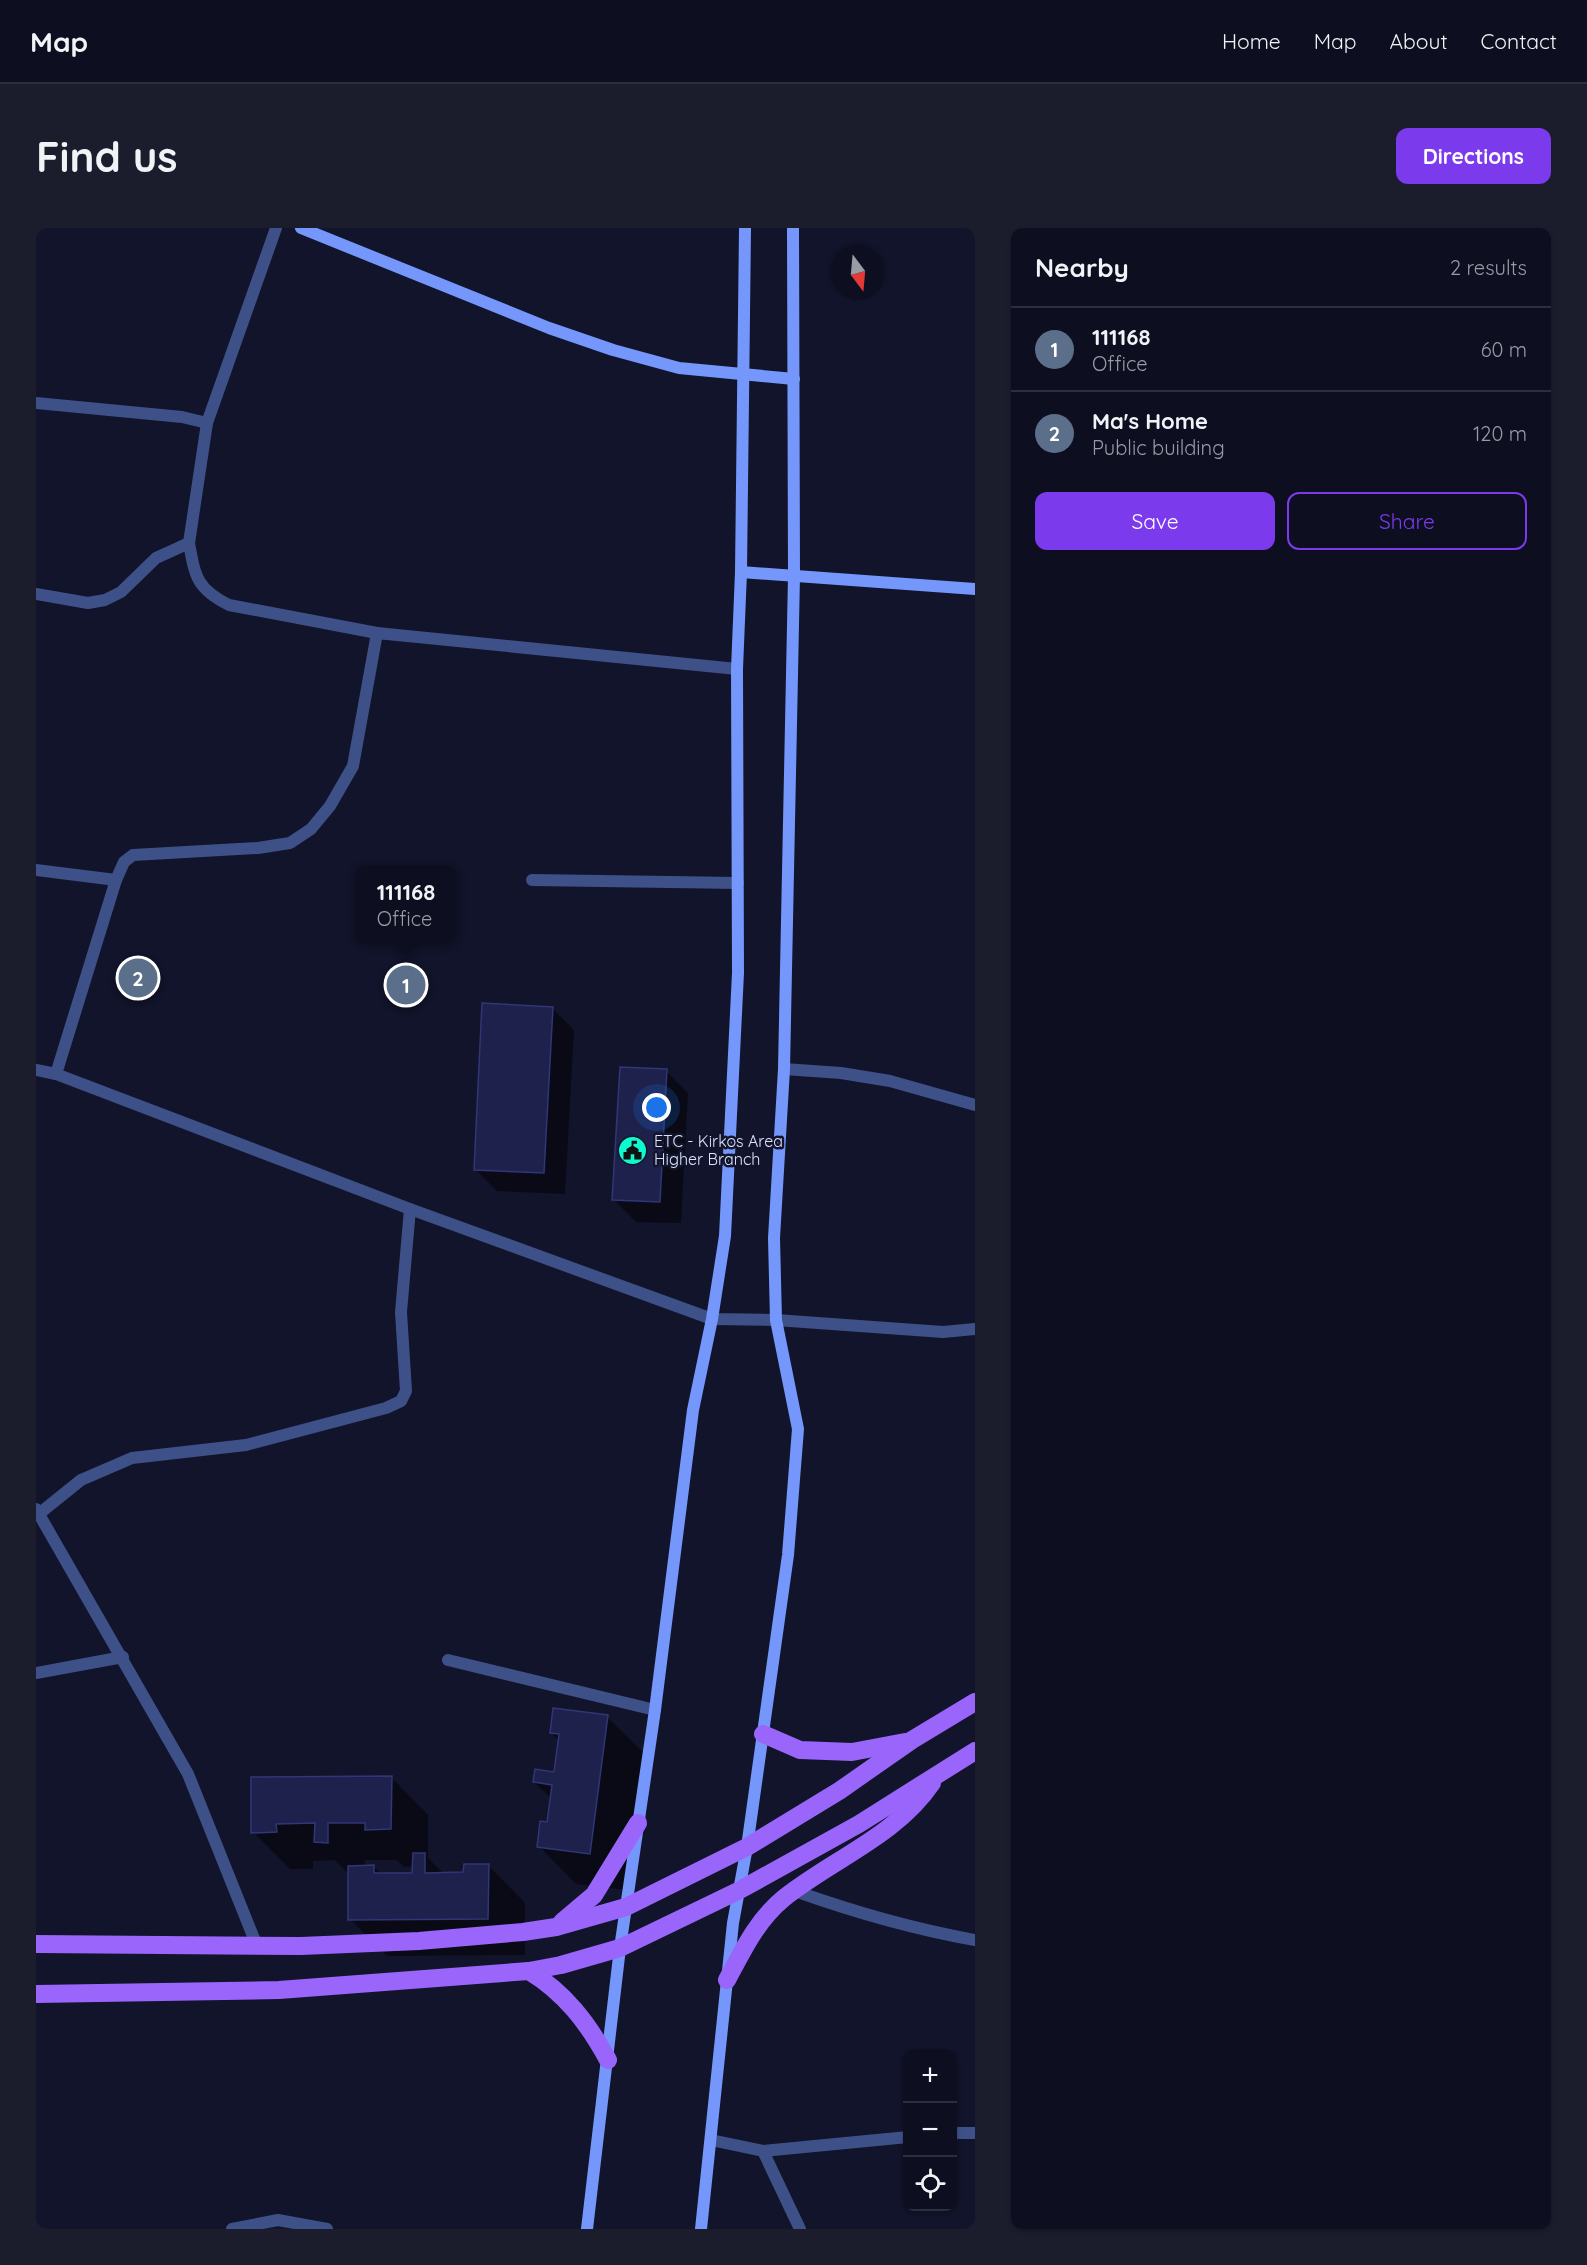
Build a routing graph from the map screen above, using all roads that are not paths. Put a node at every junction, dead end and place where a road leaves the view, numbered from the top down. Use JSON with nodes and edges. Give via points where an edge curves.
{"nodes":[{"id":1,"x":276,"y":228,"type":"edge"},
{"id":2,"x":301,"y":228,"type":"edge"},
{"id":3,"x":745,"y":228,"type":"edge"},
{"id":4,"x":793,"y":228,"type":"edge"},
{"id":5,"x":742,"y":375,"type":"junction"},
{"id":6,"x":794,"y":379,"type":"junction"},
{"id":7,"x":36,"y":403,"type":"edge"},
{"id":8,"x":207,"y":423,"type":"junction"},
{"id":9,"x":189,"y":543,"type":"junction"},
{"id":10,"x":741,"y":572,"type":"junction"},
{"id":11,"x":794,"y":576,"type":"junction"},
{"id":12,"x":975,"y":589,"type":"edge"},
{"id":13,"x":36,"y":594,"type":"edge"},
{"id":14,"x":377,"y":633,"type":"junction"},
{"id":15,"x":737,"y":669,"type":"junction"},
{"id":16,"x":36,"y":870,"type":"edge"},
{"id":17,"x":116,"y":880,"type":"junction"},
{"id":18,"x":532,"y":880,"type":"dead end"},
{"id":19,"x":738,"y":883,"type":"junction"},
{"id":20,"x":784,"y":1069,"type":"junction"},
{"id":21,"x":36,"y":1070,"type":"edge"},
{"id":22,"x":56,"y":1074,"type":"junction"},
{"id":23,"x":975,"y":1106,"type":"edge"},
{"id":24,"x":410,"y":1209,"type":"junction"},
{"id":25,"x":712,"y":1319,"type":"junction"},
{"id":26,"x":776,"y":1320,"type":"junction"},
{"id":27,"x":975,"y":1329,"type":"edge"},
{"id":28,"x":38,"y":1511,"type":"edge"},
{"id":29,"x":123,"y":1657,"type":"junction"},
{"id":30,"x":448,"y":1660,"type":"dead end"},
{"id":31,"x":36,"y":1672,"type":"edge"},
{"id":32,"x":975,"y":1702,"type":"edge"},
{"id":33,"x":655,"y":1710,"type":"junction"},
{"id":34,"x":763,"y":1734,"type":"junction"},
{"id":35,"x":912,"y":1740,"type":"junction"},
{"id":36,"x":975,"y":1751,"type":"edge"},
{"id":37,"x":936,"y":1776,"type":"junction"},
{"id":38,"x":638,"y":1823,"type":"junction"},
{"id":39,"x":747,"y":1847,"type":"junction"},
{"id":40,"x":738,"y":1891,"type":"junction"},
{"id":41,"x":795,"y":1891,"type":"junction"},
{"id":42,"x":626,"y":1908,"type":"junction"},
{"id":43,"x":556,"y":1926,"type":"junction"},
{"id":44,"x":975,"y":1940,"type":"edge"},
{"id":45,"x":36,"y":1944,"type":"edge"},
{"id":46,"x":257,"y":1946,"type":"junction"},
{"id":47,"x":620,"y":1948,"type":"junction"},
{"id":48,"x":529,"y":1971,"type":"junction"},
{"id":49,"x":727,"y":1980,"type":"junction"},
{"id":50,"x":36,"y":1994,"type":"edge"},
{"id":51,"x":608,"y":2060,"type":"junction"},
{"id":52,"x":957,"y":2133,"type":"edge"},
{"id":53,"x":975,"y":2133,"type":"edge"},
{"id":54,"x":903,"y":2137,"type":"edge"},
{"id":55,"x":711,"y":2140,"type":"junction"},
{"id":56,"x":763,"y":2151,"type":"junction"},
{"id":57,"x":232,"y":2229,"type":"edge"},
{"id":58,"x":327,"y":2229,"type":"edge"},
{"id":59,"x":587,"y":2229,"type":"edge"},
{"id":60,"x":701,"y":2229,"type":"edge"},
{"id":61,"x":800,"y":2229,"type":"edge"}],
"edges":[{"from":1,"to":8,"type":"street"},
{"from":2,"to":5,"type":"main road","via":[[602,346],[679,368]]},
{"from":3,"to":5,"type":"main road"},
{"from":4,"to":6,"type":"main road"},
{"from":5,"to":6,"type":"main road"},
{"from":5,"to":10,"type":"main road"},
{"from":6,"to":11,"type":"main road"},
{"from":7,"to":8,"type":"street","via":[[182,417]]},
{"from":8,"to":9,"type":"street"},
{"from":9,"to":13,"type":"street","via":[[156,558],[121,592],[105,600],[88,603]]},
{"from":9,"to":14,"type":"street","via":[[195,575],[210,595],[229,605]]},
{"from":10,"to":11,"type":"main road"},
{"from":10,"to":15,"type":"main road"},
{"from":11,"to":12,"type":"main road"},
{"from":11,"to":20,"type":"main road"},
{"from":14,"to":15,"type":"street"},
{"from":14,"to":17,"type":"street","via":[[353,766],[330,806],[311,829],[290,843],[258,848],[133,855],[124,862]]},
{"from":15,"to":19,"type":"main road"},
{"from":16,"to":17,"type":"street"},
{"from":17,"to":22,"type":"street"},
{"from":18,"to":19,"type":"street"},
{"from":19,"to":25,"type":"main road","via":[[738,973],[725,1236]]},
{"from":20,"to":23,"type":"street","via":[[841,1072],[890,1081]]},
{"from":20,"to":26,"type":"main road","via":[[774,1238]]},
{"from":21,"to":22,"type":"street"},
{"from":22,"to":24,"type":"street"},
{"from":24,"to":25,"type":"street"},
{"from":24,"to":28,"type":"street","via":[[401,1312],[406,1390],[400,1401],[246,1445],[132,1458],[81,1480]]},
{"from":25,"to":26,"type":"street"},
{"from":25,"to":33,"type":"main road","via":[[693,1410]]},
{"from":26,"to":27,"type":"street","via":[[943,1332]]},
{"from":26,"to":34,"type":"main road","via":[[798,1429],[788,1555]]},
{"from":28,"to":29,"type":"street"},
{"from":29,"to":31,"type":"street"},
{"from":29,"to":46,"type":"street","via":[[188,1774]]},
{"from":30,"to":33,"type":"street"},
{"from":32,"to":35,"type":"main road"},
{"from":33,"to":38,"type":"main road"},
{"from":34,"to":35,"type":"main road","via":[[800,1750],[852,1752]]},
{"from":34,"to":39,"type":"main road"},
{"from":35,"to":39,"type":"main road","via":[[839,1791]]},
{"from":36,"to":37,"type":"main road"},
{"from":37,"to":40,"type":"main road","via":[[860,1824]]},
{"from":37,"to":41,"type":"main road","via":[[900,1820]]},
{"from":38,"to":42,"type":"main road"},
{"from":38,"to":43,"type":"main road","via":[[594,1895]]},
{"from":39,"to":40,"type":"main road"},
{"from":39,"to":42,"type":"main road"},
{"from":40,"to":47,"type":"main road"},
{"from":40,"to":49,"type":"main road"},
{"from":41,"to":44,"type":"street","via":[[926,1931]]},
{"from":41,"to":49,"type":"main road","via":[[758,1923]]},
{"from":42,"to":43,"type":"main road"},
{"from":42,"to":47,"type":"main road"},
{"from":43,"to":46,"type":"main road","via":[[419,1941]]},
{"from":45,"to":46,"type":"main road"},
{"from":47,"to":48,"type":"main road"},
{"from":47,"to":51,"type":"main road"},
{"from":48,"to":50,"type":"main road","via":[[279,1990]]},
{"from":48,"to":51,"type":"main road","via":[[567,2000],[586,2022]]},
{"from":49,"to":55,"type":"main road"},
{"from":51,"to":59,"type":"main road"},
{"from":52,"to":53,"type":"street"},
{"from":54,"to":56,"type":"street"},
{"from":55,"to":56,"type":"street"},
{"from":55,"to":60,"type":"main road"},
{"from":56,"to":61,"type":"street"},
{"from":57,"to":58,"type":"street","via":[[278,2220]]}]}
